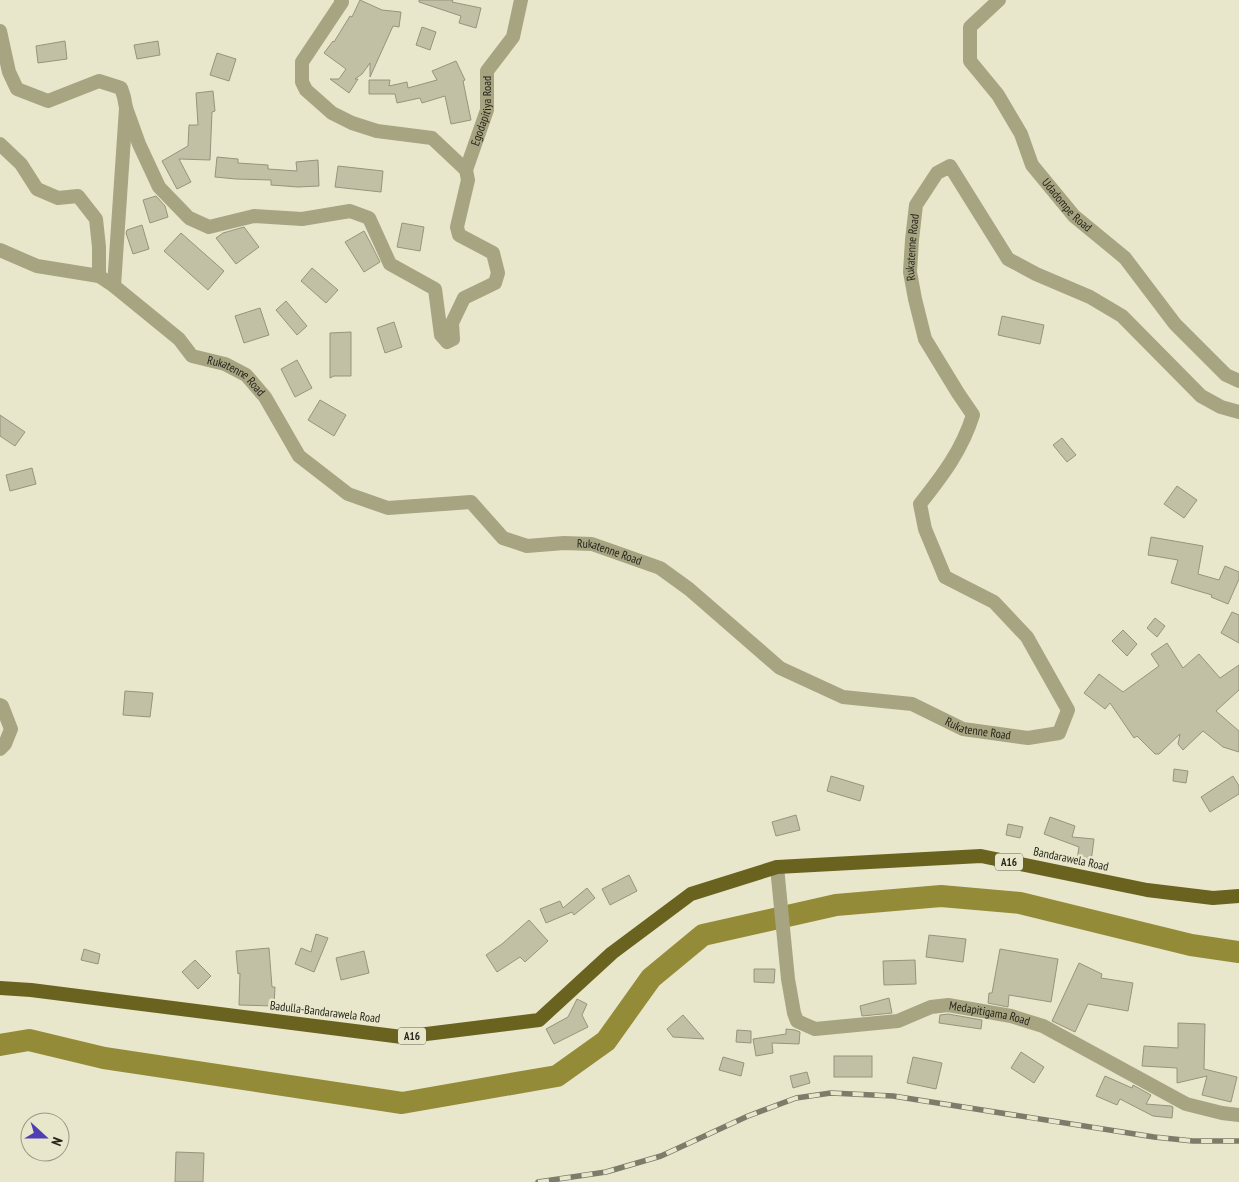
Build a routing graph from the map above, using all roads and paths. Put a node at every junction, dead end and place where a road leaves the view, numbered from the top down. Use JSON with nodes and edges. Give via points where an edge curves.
{"nodes":[{"id":1,"x":341,"y":0,"type":"edge"},
{"id":2,"x":521,"y":0,"type":"edge"},
{"id":3,"x":1000,"y":0,"type":"edge"},
{"id":4,"x":0,"y":31,"type":"edge"},
{"id":5,"x":126,"y":108,"type":"junction"},
{"id":6,"x":0,"y":144,"type":"edge"},
{"id":7,"x":466,"y":170,"type":"junction"},
{"id":8,"x":0,"y":250,"type":"edge"},
{"id":9,"x":99,"y":276,"type":"junction"},
{"id":10,"x":114,"y":286,"type":"junction"},
{"id":11,"x":1239,"y":381,"type":"edge"},
{"id":12,"x":1239,"y":412,"type":"edge"},
{"id":13,"x":0,"y":705,"type":"edge"},
{"id":14,"x":0,"y":749,"type":"edge"},
{"id":15,"x":777,"y":867,"type":"junction"},
{"id":16,"x":1239,"y":896,"type":"edge"},
{"id":17,"x":0,"y":988,"type":"edge"},
{"id":18,"x":1239,"y":1115,"type":"edge"}],
"edges":[{"from":1,"to":7,"type":"street","via":[[302,62],[302,82],[306,90],[332,113],[352,123],[377,131],[432,138]]},
{"from":2,"to":7,"type":"street","name":"Egodapitiya Road","via":[[513,37],[487,71],[487,110]]},
{"from":3,"to":11,"type":"street","name":"Udadompe Road","via":[[970,27],[970,61],[998,95],[1022,134],[1032,165],[1074,216],[1124,258],[1175,324],[1226,376]]},
{"from":4,"to":5,"type":"street","via":[[9,72],[17,89],[48,101],[98,81],[121,88]]},
{"from":5,"to":7,"type":"street","name":"Egodapitiya Road","via":[[159,187],[189,218],[209,227],[254,216],[302,219],[350,211],[368,218],[390,264],[435,288],[441,335],[447,342],[453,339],[452,323],[464,298],[495,283],[498,273],[493,253],[458,235],[468,180]]},
{"from":5,"to":10,"type":"street"},
{"from":6,"to":9,"type":"street","via":[[21,164],[37,189],[58,198],[78,196],[96,219]]},
{"from":8,"to":9,"type":"street","name":"Rukatenne Road","via":[[37,266]]},
{"from":9,"to":10,"type":"street","name":"Rukatenne Road"},
{"from":10,"to":12,"type":"street","name":"Rukatenne Road","via":[[179,339],[192,356],[225,364],[246,374],[265,397],[299,456],[348,494],[388,508],[471,502],[503,538],[527,546],[592,544],[660,568],[780,668],[843,697],[912,704],[963,729],[1028,738],[1059,733],[1068,710],[1027,637],[994,602],[945,577],[925,529],[920,504],[943,475],[974,415],[925,339],[910,272],[916,205],[938,173],[950,166],[1008,259],[1090,297],[1122,316],[1201,396],[1220,407]]},
{"from":13,"to":14,"type":"street","via":[[10,729]]},
{"from":15,"to":16,"type":"highway","name":"Bandarawela Road","number":"A16","via":[[982,856],[1147,890],[1214,898]]},
{"from":15,"to":17,"type":"highway","name":"Badulla-Bandarawela Road","number":"A16","via":[[691,894],[612,953],[539,1020],[402,1038]]},
{"from":15,"to":18,"type":"street","name":"Medapitigama Road","via":[[788,979],[797,1020],[815,1029],[898,1021],[931,1007],[948,1005],[1010,1016],[1043,1026],[1186,1104]]}]}
